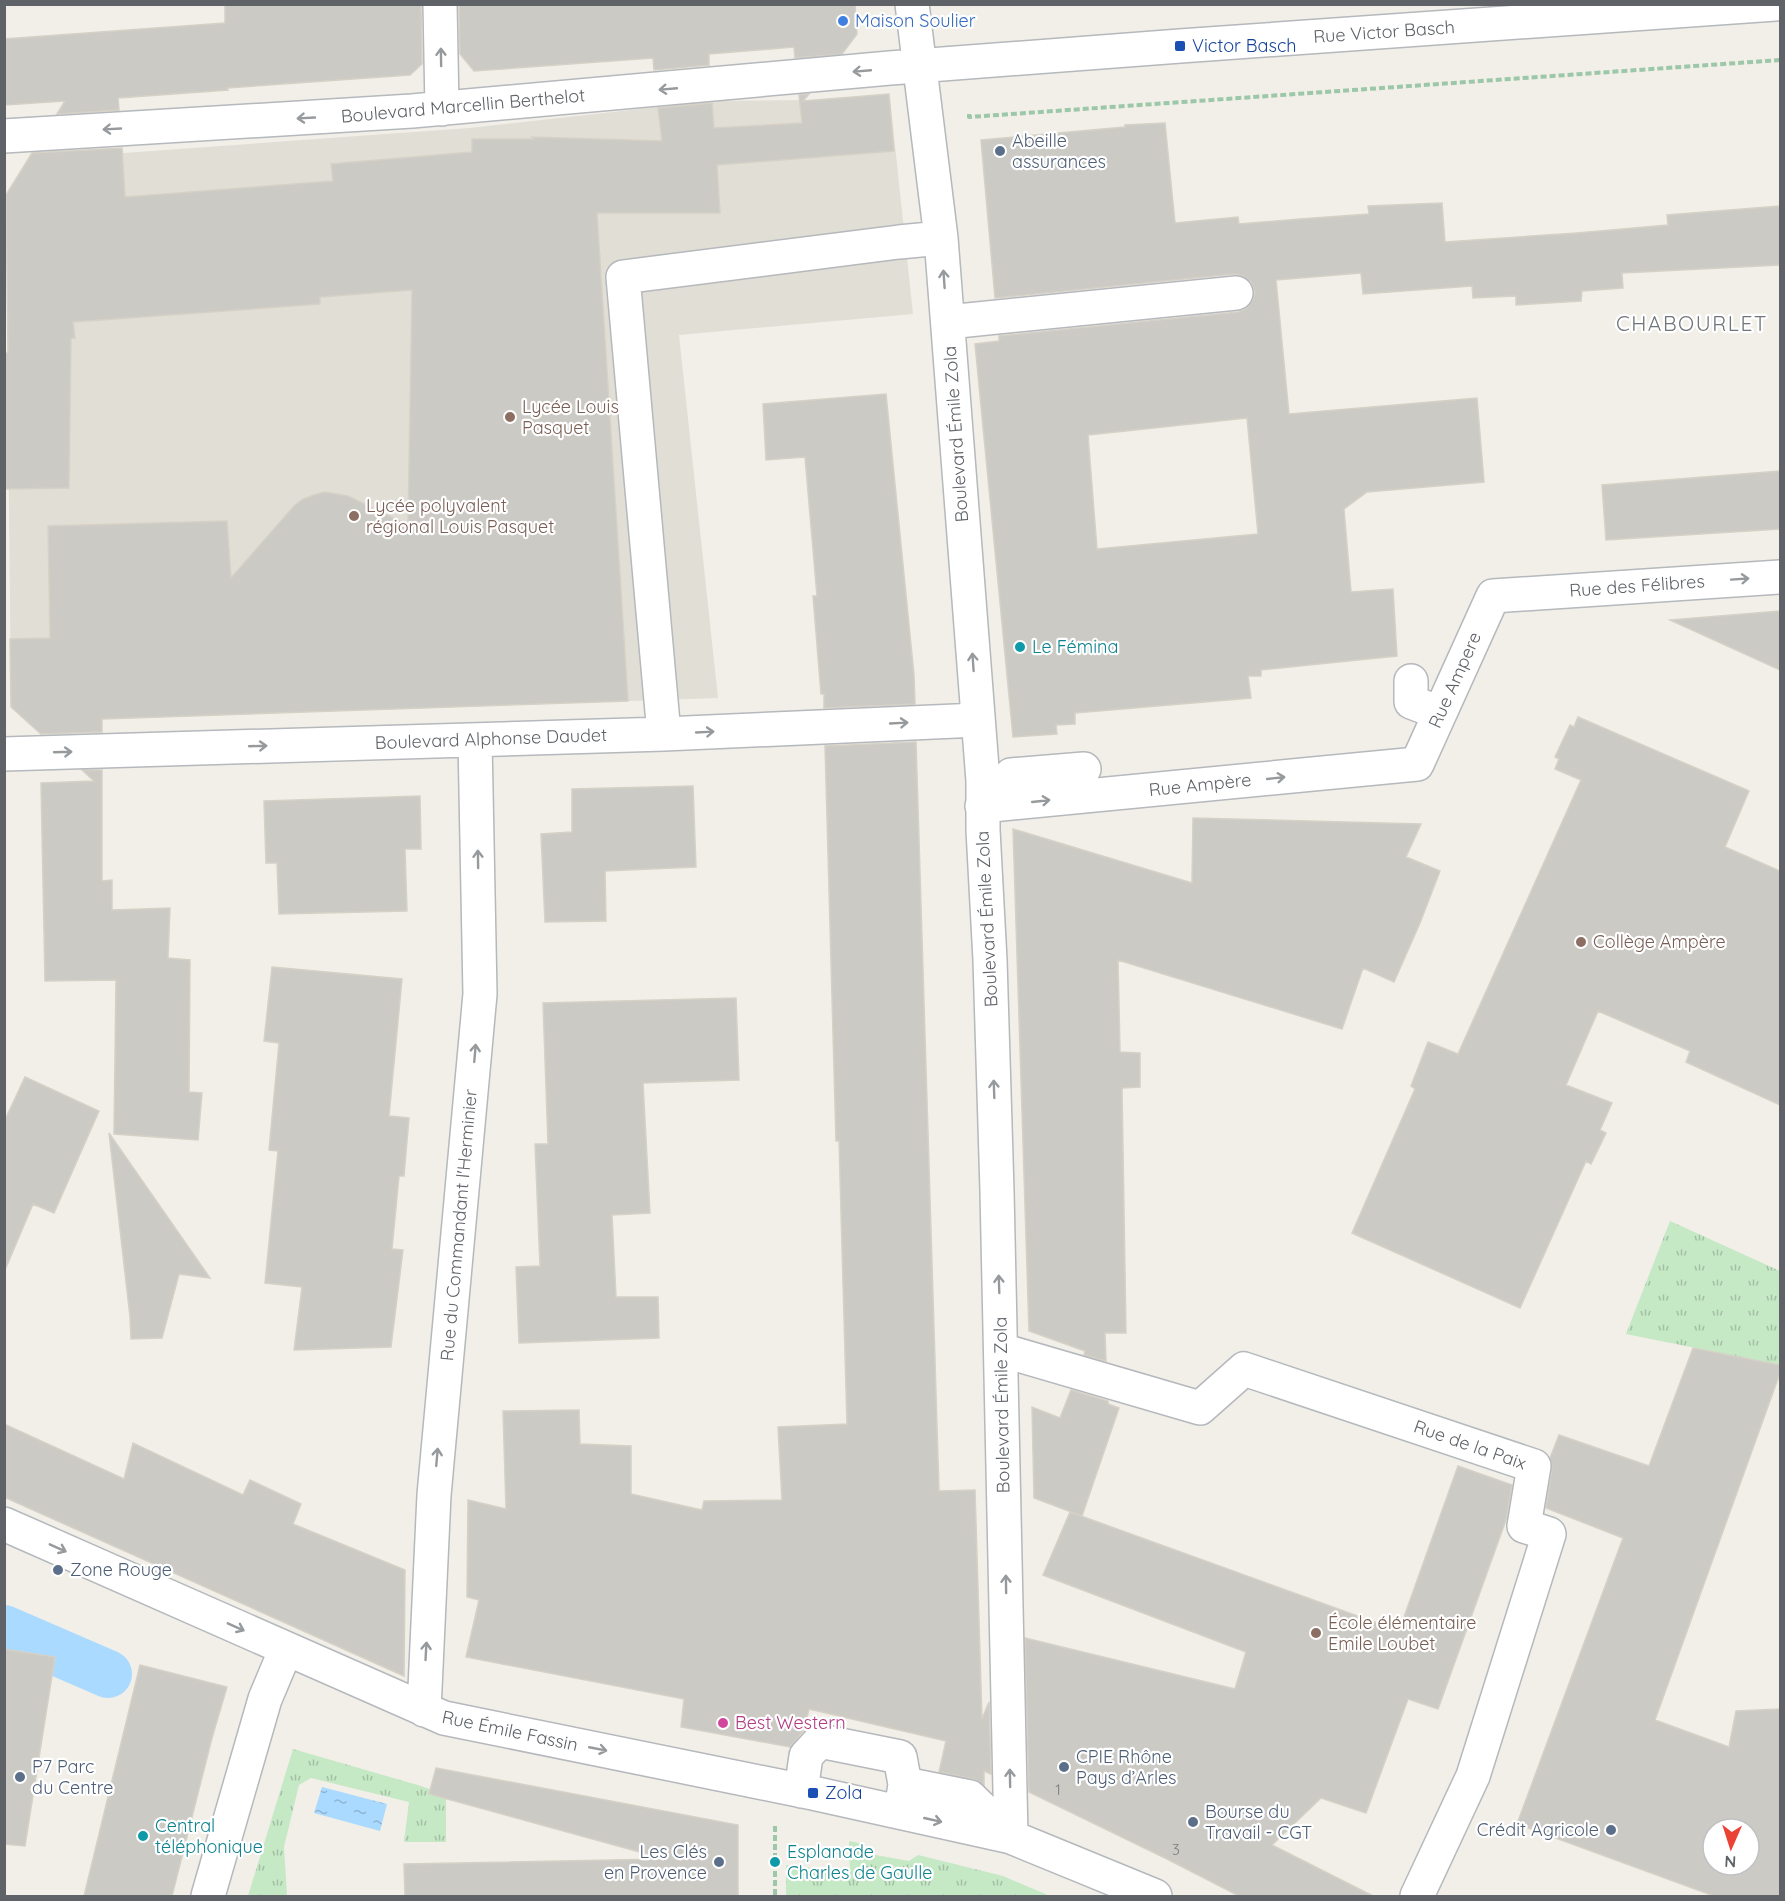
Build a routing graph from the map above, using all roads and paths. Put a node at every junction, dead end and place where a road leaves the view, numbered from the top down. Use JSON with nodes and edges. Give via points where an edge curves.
{"nodes":[{"id":1,"x":440,"y":4,"type":"edge"},
{"id":2,"x":912,"y":4,"type":"edge"},
{"id":3,"x":1775,"y":4,"type":"edge"},
{"id":4,"x":1780,"y":60,"type":"edge"},
{"id":5,"x":921,"y":67,"type":"junction"},
{"id":6,"x":968,"y":106,"type":"dead end"},
{"id":7,"x":442,"y":109,"type":"junction"},
{"id":8,"x":4,"y":136,"type":"edge"},
{"id":9,"x":941,"y":238,"type":"junction"},
{"id":10,"x":1236,"y":293,"type":"dead end"},
{"id":11,"x":948,"y":322,"type":"junction"},
{"id":12,"x":1780,"y":577,"type":"edge"},
{"id":13,"x":1493,"y":596,"type":"joint"},
{"id":14,"x":1411,"y":681,"type":"dead end"},
{"id":15,"x":1440,"y":713,"type":"junction"},
{"id":16,"x":978,"y":720,"type":"junction"},
{"id":17,"x":664,"y":734,"type":"junction"},
{"id":18,"x":475,"y":740,"type":"junction"},
{"id":19,"x":4,"y":754,"type":"edge"},
{"id":20,"x":1417,"y":764,"type":"joint"},
{"id":21,"x":1084,"y":770,"type":"dead end"},
{"id":22,"x":982,"y":806,"type":"junction"},
{"id":23,"x":1001,"y":1350,"type":"junction"},
{"id":24,"x":4,"y":1524,"type":"edge"},
{"id":25,"x":286,"y":1649,"type":"junction"},
{"id":26,"x":424,"y":1710,"type":"junction"},
{"id":27,"x":801,"y":1791,"type":"junction"},
{"id":28,"x":903,"y":1798,"type":"junction"},
{"id":29,"x":775,"y":1828,"type":"dead end"},
{"id":30,"x":1011,"y":1837,"type":"junction"},
{"id":31,"x":208,"y":1896,"type":"edge"},
{"id":32,"x":775,"y":1896,"type":"edge"},
{"id":33,"x":1155,"y":1896,"type":"edge"},
{"id":34,"x":1417,"y":1896,"type":"edge"}],
"edges":[{"from":7,"to":1,"type":"street","one_way":true},
{"from":2,"to":5,"type":"street","name":"Boulevard Émile Zola"},
{"from":3,"to":5,"type":"street","name":"Rue Victor Basch"},
{"from":4,"to":6,"type":"path","via":[[969,117]]},
{"from":5,"to":7,"type":"street","name":"Boulevard Marcellin Berthelot","one_way":true},
{"from":5,"to":9,"type":"street","name":"Boulevard Émile Zola"},
{"from":7,"to":8,"type":"street","name":"Boulevard Marcellin Berthelot","one_way":true},
{"from":11,"to":9,"type":"street","name":"Boulevard Émile Zola","one_way":true},
{"from":9,"to":17,"type":"street","via":[[623,278]]},
{"from":10,"to":11,"type":"street"},
{"from":16,"to":11,"type":"street","name":"Boulevard Émile Zola","one_way":true},
{"from":13,"to":12,"type":"street","name":"Rue des Félibres","one_way":true},
{"from":13,"to":15,"type":"street","name":"Rue Ampere"},
{"from":14,"to":15,"type":"street","via":[[1411,702]]},
{"from":15,"to":20,"type":"street","name":"Rue Ampere"},
{"from":17,"to":16,"type":"street","name":"Boulevard Alphonse Daudet","one_way":true},
{"from":16,"to":22,"type":"street","name":"Boulevard Émile Zola"},
{"from":17,"to":18,"type":"street","name":"Boulevard Alphonse Daudet"},
{"from":19,"to":18,"type":"street","name":"Boulevard Alphonse Daudet","one_way":true},
{"from":26,"to":18,"type":"street","name":"Rue du Commandant l'Herminier","one_way":true,"via":[[434,1495],[480,994]]},
{"from":22,"to":20,"type":"street","name":"Rue Ampère","one_way":true},
{"from":21,"to":22,"type":"street","via":[[1011,775]]},
{"from":23,"to":22,"type":"street","name":"Boulevard Émile Zola","one_way":true,"via":[[991,972]]},
{"from":30,"to":23,"type":"street","name":"Boulevard Émile Zola","one_way":true},
{"from":23,"to":34,"type":"street","name":"Rue de la Paix","via":[[1156,1384],[1200,1408],[1244,1369],[1534,1466],[1524,1526],[1549,1534],[1473,1776]]},
{"from":24,"to":25,"type":"street","name":"Rue Émile Fassin","one_way":true},
{"from":25,"to":26,"type":"street","name":"Rue Émile Fassin"},
{"from":25,"to":31,"type":"street","via":[[265,1699]]},
{"from":26,"to":27,"type":"street","name":"Rue Émile Fassin","one_way":true,"via":[[444,1718]]},
{"from":27,"to":28,"type":"street","name":"Rue Émile Fassin"},
{"from":27,"to":28,"type":"street","via":[[806,1756],[820,1741],[900,1757]]},
{"from":28,"to":30,"type":"street","name":"Rue Émile Fassin"},
{"from":29,"to":32,"type":"path"},
{"from":30,"to":33,"type":"street","name":"Rue Émile Fassin"}]}
